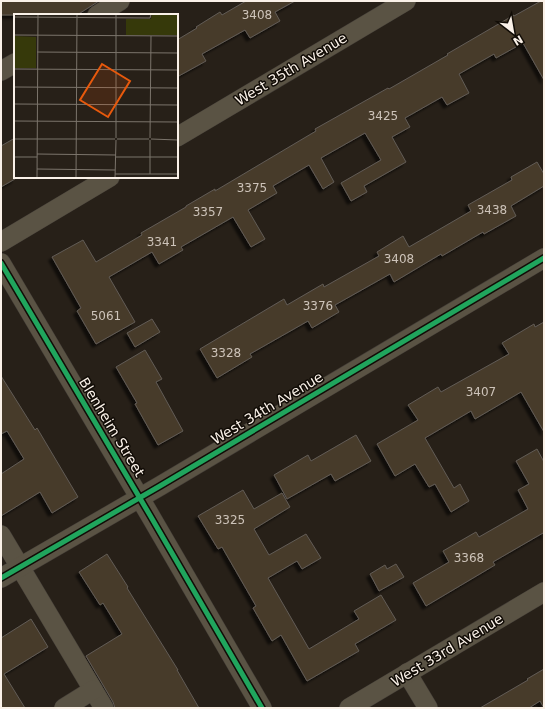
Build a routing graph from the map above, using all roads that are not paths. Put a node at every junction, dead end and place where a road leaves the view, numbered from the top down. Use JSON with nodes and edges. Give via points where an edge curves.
{"nodes":[{"id":1,"x":120,"y":1,"type":"edge"},
{"id":2,"x":406,"y":1,"type":"edge"},
{"id":3,"x":99,"y":14,"type":"edge"},
{"id":4,"x":14,"y":64,"type":"edge"},
{"id":5,"x":1,"y":71,"type":"edge"},
{"id":6,"x":178,"y":136,"type":"edge"},
{"id":7,"x":108,"y":178,"type":"edge"},
{"id":8,"x":1,"y":242,"type":"edge"},
{"id":9,"x":544,"y":258,"type":"edge"},
{"id":10,"x":1,"y":263,"type":"edge"},
{"id":11,"x":140,"y":497,"type":"junction"},
{"id":12,"x":1,"y":535,"type":"edge"},
{"id":13,"x":19,"y":567,"type":"junction"},
{"id":14,"x":1,"y":578,"type":"edge"},
{"id":15,"x":544,"y":592,"type":"edge"},
{"id":16,"x":407,"y":673,"type":"junction"},
{"id":17,"x":93,"y":690,"type":"junction"},
{"id":18,"x":64,"y":708,"type":"edge"},
{"id":19,"x":104,"y":708,"type":"edge"},
{"id":20,"x":262,"y":708,"type":"edge"},
{"id":21,"x":349,"y":708,"type":"edge"},
{"id":22,"x":428,"y":708,"type":"edge"}],
"edges":[{"from":1,"to":3,"type":"street"},
{"from":2,"to":6,"type":"street","name":"West 35th Avenue"},
{"from":4,"to":5,"type":"street"},
{"from":7,"to":8,"type":"street"},
{"from":9,"to":11,"type":"street","name":"West 34th Avenue"},
{"from":10,"to":11,"type":"street","name":"Blenheim Street"},
{"from":11,"to":13,"type":"street","name":"West 34th Avenue"},
{"from":11,"to":20,"type":"street","name":"Blenheim Street"},
{"from":12,"to":13,"type":"street"},
{"from":13,"to":14,"type":"street","name":"West 34th Avenue"},
{"from":13,"to":17,"type":"street"},
{"from":15,"to":16,"type":"street","name":"West 33rd Avenue"},
{"from":16,"to":21,"type":"street","name":"West 33rd Avenue"},
{"from":16,"to":22,"type":"street"},
{"from":17,"to":18,"type":"street"},
{"from":17,"to":19,"type":"street"}]}
